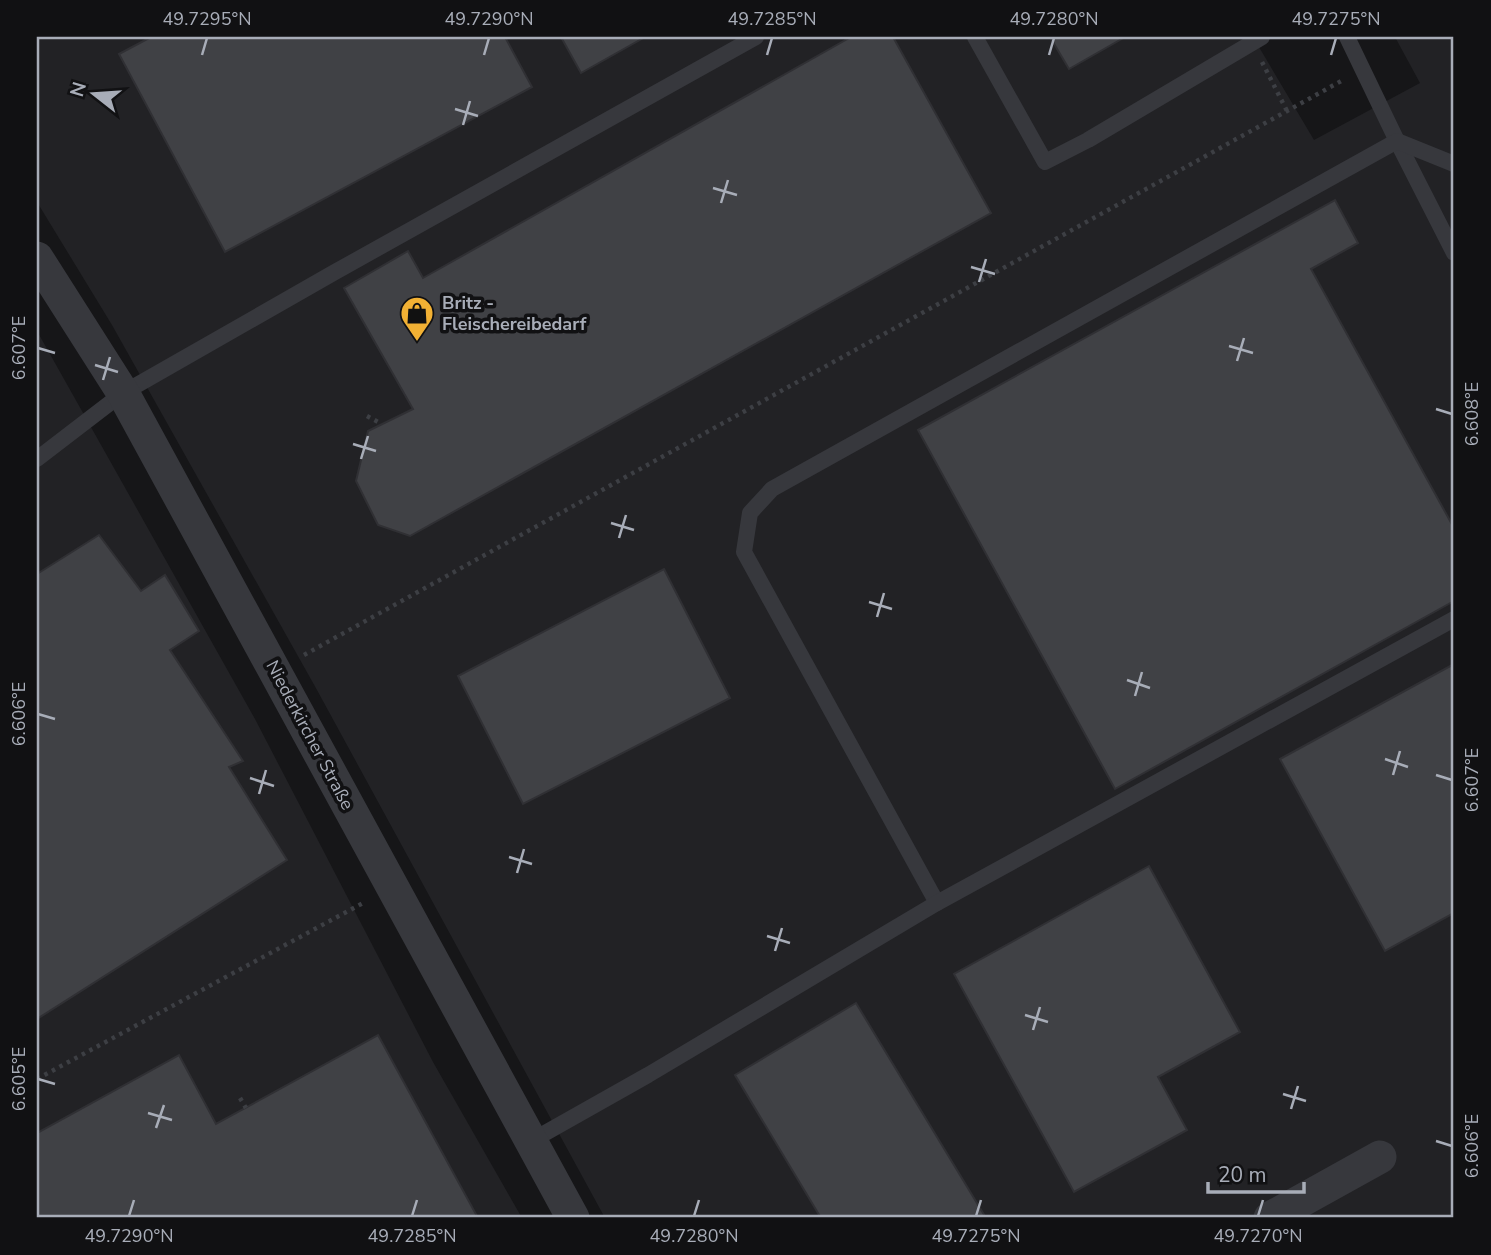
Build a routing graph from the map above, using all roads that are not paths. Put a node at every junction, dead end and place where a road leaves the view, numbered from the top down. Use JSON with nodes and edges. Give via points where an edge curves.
{"nodes":[{"id":1,"x":756,"y":37,"type":"edge"},
{"id":2,"x":975,"y":37,"type":"edge"},
{"id":3,"x":1348,"y":37,"type":"edge"},
{"id":4,"x":1257,"y":40,"type":"edge"},
{"id":5,"x":1397,"y":141,"type":"junction"},
{"id":6,"x":1454,"y":164,"type":"edge"},
{"id":7,"x":1454,"y":253,"type":"edge"},
{"id":8,"x":37,"y":258,"type":"edge"},
{"id":9,"x":123,"y":393,"type":"junction"},
{"id":10,"x":37,"y":459,"type":"edge"},
{"id":11,"x":1454,"y":619,"type":"edge"},
{"id":12,"x":937,"y":903,"type":"junction"},
{"id":13,"x":531,"y":1141,"type":"junction"},
{"id":14,"x":1380,"y":1157,"type":"dead end"},
{"id":15,"x":573,"y":1218,"type":"edge"},
{"id":16,"x":1270,"y":1218,"type":"edge"}],
"edges":[{"from":1,"to":9,"type":"lane"},
{"from":2,"to":4,"type":"lane","via":[[1045,162]]},
{"from":3,"to":5,"type":"lane"},
{"from":5,"to":6,"type":"lane"},
{"from":5,"to":7,"type":"lane"},
{"from":5,"to":12,"type":"lane","via":[[772,488],[750,513],[744,552]]},
{"from":8,"to":9,"type":"street","name":"Niederkircher Straße"},
{"from":9,"to":10,"type":"lane"},
{"from":9,"to":13,"type":"street","name":"Niederkircher Straße"},
{"from":11,"to":12,"type":"lane"},
{"from":12,"to":13,"type":"lane"},
{"from":13,"to":15,"type":"street","name":"Niederkircher Straße"},
{"from":14,"to":16,"type":"street"}]}
